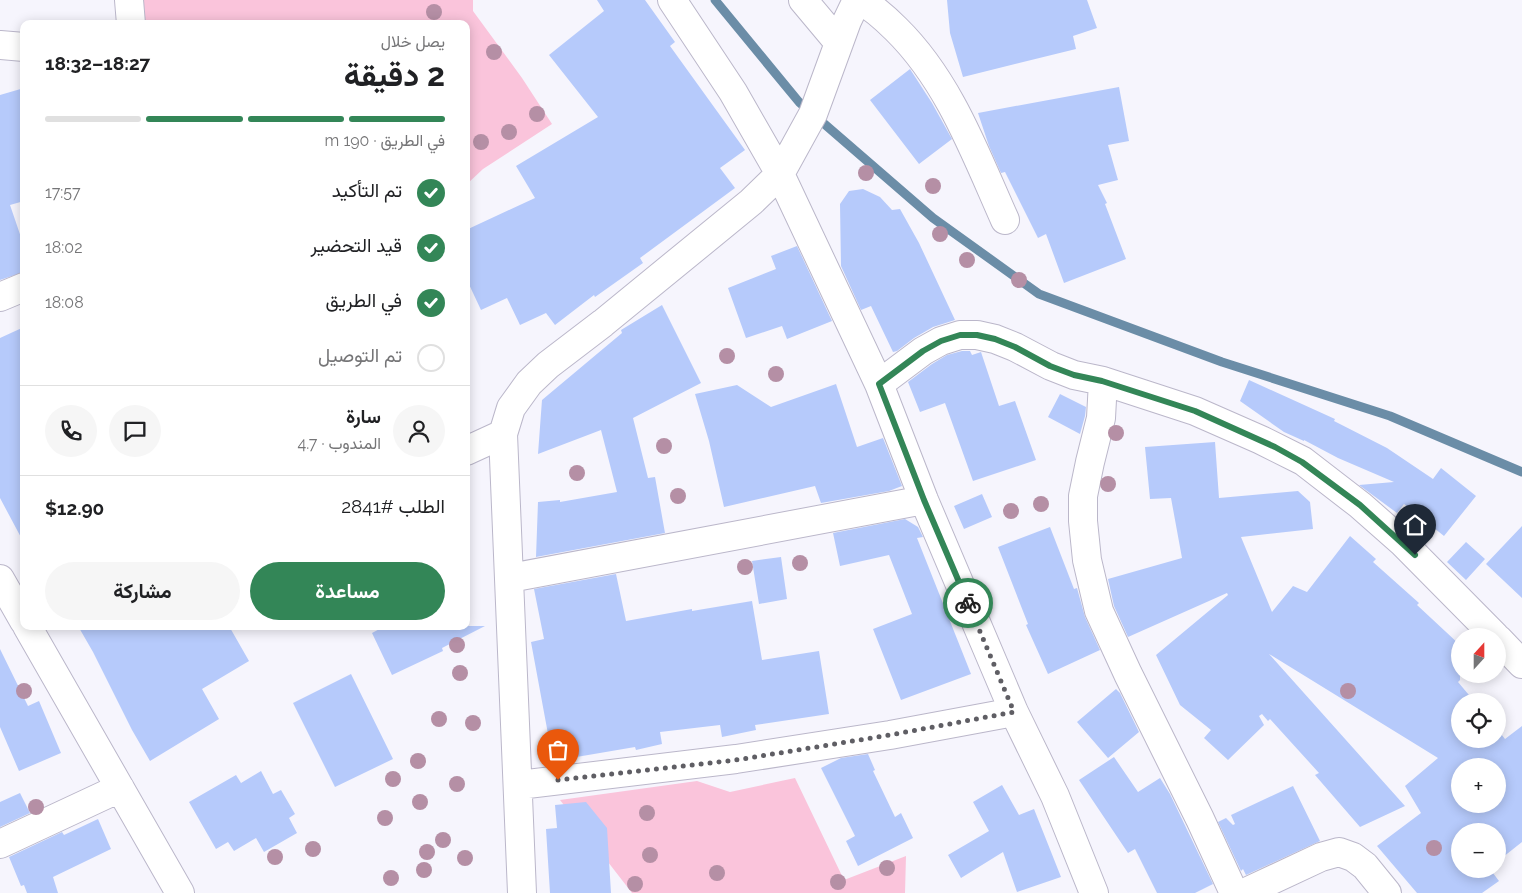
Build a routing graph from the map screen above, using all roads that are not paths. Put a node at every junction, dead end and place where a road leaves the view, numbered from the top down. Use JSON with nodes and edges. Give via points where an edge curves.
{"nodes":[{"id":1,"x":129,"y":0,"type":"edge"},
{"id":2,"x":672,"y":0,"type":"edge"},
{"id":3,"x":803,"y":0,"type":"edge"},
{"id":4,"x":849,"y":13,"type":"edge"},
{"id":5,"x":131,"y":20,"type":"edge"},
{"id":6,"x":0,"y":45,"type":"edge"},
{"id":7,"x":20,"y":47,"type":"edge"},
{"id":8,"x":780,"y":174,"type":"junction"},
{"id":9,"x":1005,"y":220,"type":"dead end"},
{"id":10,"x":20,"y":289,"type":"edge"},
{"id":11,"x":0,"y":297,"type":"edge"},
{"id":12,"x":1102,"y":381,"type":"junction"},
{"id":13,"x":879,"y":384,"type":"junction"},
{"id":14,"x":503,"y":434,"type":"junction"},
{"id":15,"x":470,"y":449,"type":"edge"},
{"id":16,"x":924,"y":500,"type":"junction"},
{"id":17,"x":510,"y":578,"type":"junction"},
{"id":18,"x":0,"y":579,"type":"edge"},
{"id":19,"x":20,"y":614,"type":"edge"},
{"id":20,"x":1486,"y":628,"type":"edge"},
{"id":21,"x":29,"y":630,"type":"edge"},
{"id":22,"x":1506,"y":648,"type":"edge"},
{"id":23,"x":1522,"y":664,"type":"edge"},
{"id":24,"x":1014,"y":712,"type":"junction"},
{"id":25,"x":519,"y":785,"type":"junction"},
{"id":26,"x":120,"y":788,"type":"junction"},
{"id":27,"x":0,"y":844,"type":"edge"},
{"id":28,"x":180,"y":893,"type":"edge"},
{"id":29,"x":522,"y":893,"type":"edge"},
{"id":30,"x":1094,"y":893,"type":"edge"},
{"id":31,"x":1234,"y":893,"type":"edge"},
{"id":32,"x":1244,"y":893,"type":"edge"},
{"id":33,"x":1387,"y":893,"type":"edge"}],
"edges":[{"from":1,"to":5,"type":"street"},
{"from":2,"to":8,"type":"street","via":[[733,92]]},
{"from":3,"to":4,"type":"street"},
{"from":4,"to":8,"type":"street","via":[[813,114]]},
{"from":4,"to":9,"type":"street","via":[[870,6],[906,39],[931,70],[962,123]]},
{"from":6,"to":7,"type":"street"},
{"from":8,"to":13,"type":"street"},
{"from":8,"to":14,"type":"street","via":[[751,202],[548,365],[529,383],[511,408]]},
{"from":10,"to":11,"type":"street"},
{"from":12,"to":13,"type":"street","via":[[1050,366],[995,339],[960,335],[923,351]]},
{"from":12,"to":20,"type":"street","via":[[1195,411],[1302,462],[1360,505],[1402,542]]},
{"from":12,"to":31,"type":"street","via":[[1101,418],[1083,504],[1087,560],[1099,611]]},
{"from":13,"to":16,"type":"street"},
{"from":14,"to":15,"type":"street"},
{"from":14,"to":17,"type":"street"},
{"from":16,"to":17,"type":"street"},
{"from":16,"to":24,"type":"street"},
{"from":17,"to":25,"type":"street"},
{"from":18,"to":19,"type":"street"},
{"from":21,"to":26,"type":"street"},
{"from":22,"to":23,"type":"street"},
{"from":24,"to":25,"type":"street","via":[[736,760]]},
{"from":24,"to":30,"type":"street","via":[[1055,796]]},
{"from":25,"to":29,"type":"street"},
{"from":26,"to":27,"type":"street"},
{"from":26,"to":28,"type":"street"},
{"from":32,"to":33,"type":"street","via":[[1321,857],[1339,852],[1365,866]]}]}
